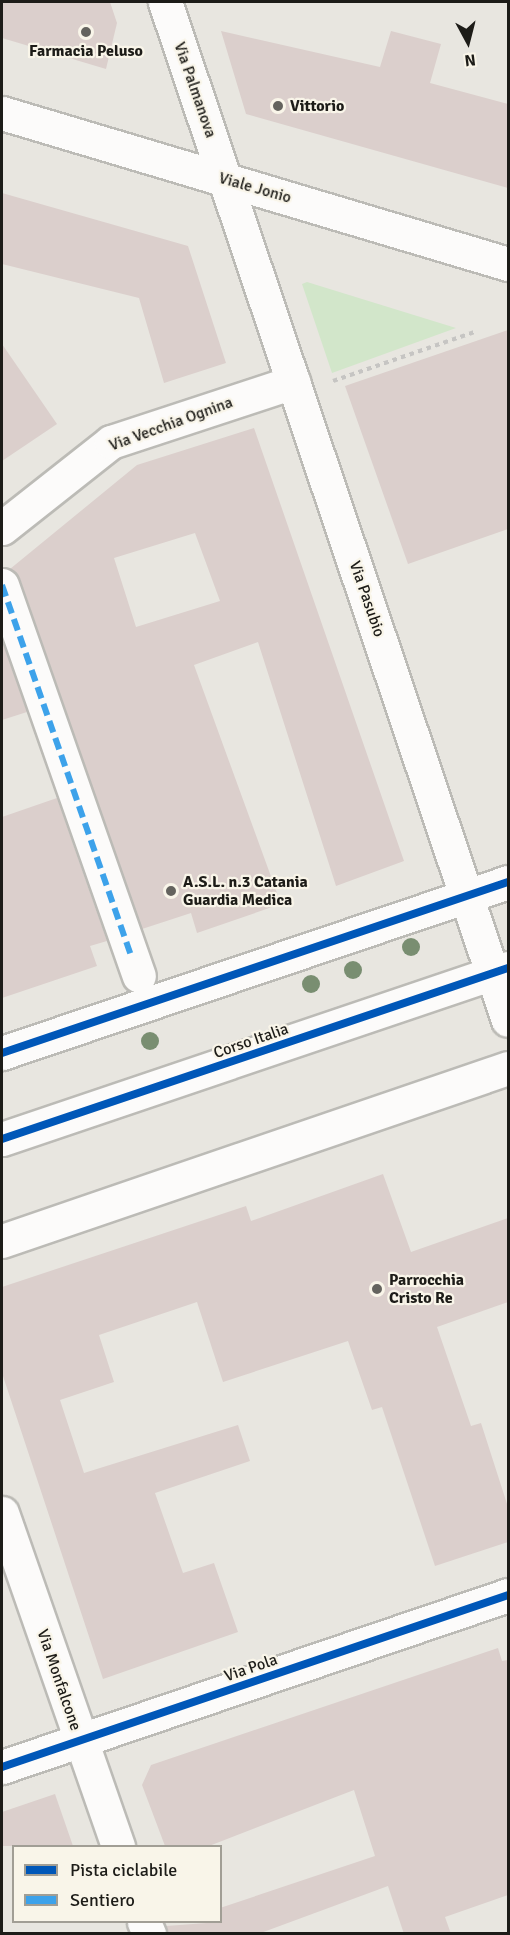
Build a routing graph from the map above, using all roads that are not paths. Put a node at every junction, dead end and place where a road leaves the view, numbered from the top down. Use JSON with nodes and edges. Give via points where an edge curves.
{"nodes":[{"id":1,"x":165,"y":2,"type":"edge"},
{"id":2,"x":2,"y":113,"type":"edge"},
{"id":3,"x":225,"y":178,"type":"junction"},
{"id":4,"x":508,"y":264,"type":"edge"},
{"id":5,"x":293,"y":382,"type":"junction"},
{"id":6,"x":2,"y":528,"type":"edge"},
{"id":7,"x":2,"y":585,"type":"edge"},
{"id":8,"x":508,"y":882,"type":"edge"},
{"id":9,"x":467,"y":896,"type":"junction"},
{"id":10,"x":135,"y":966,"type":"dead end"},
{"id":11,"x":501,"y":971,"type":"edge"},
{"id":12,"x":508,"y":1020,"type":"edge"},
{"id":13,"x":2,"y":1053,"type":"edge"},
{"id":14,"x":508,"y":1068,"type":"edge"},
{"id":15,"x":2,"y":1139,"type":"edge"},
{"id":16,"x":2,"y":1241,"type":"edge"},
{"id":17,"x":2,"y":1512,"type":"edge"},
{"id":18,"x":508,"y":1595,"type":"edge"},
{"id":19,"x":80,"y":1740,"type":"junction"},
{"id":20,"x":2,"y":1767,"type":"edge"},
{"id":21,"x":118,"y":1845,"type":"edge"}],
"edges":[{"from":1,"to":3,"type":"main road","name":"Via Palmanova"},
{"from":2,"to":3,"type":"main road","name":"Viale Jonio"},
{"from":3,"to":4,"type":"main road","name":"Viale Jonio"},
{"from":3,"to":5,"type":"main road","name":"Via Pasubio"},
{"from":5,"to":6,"type":"main road","name":"Via Vecchia Ognina","via":[[111,441]]},
{"from":5,"to":9,"type":"main road","name":"Via Pasubio"},
{"from":7,"to":10,"type":"main road"},
{"from":8,"to":9,"type":"main road"},
{"from":9,"to":11,"type":"main road","name":"Via Pasubio"},
{"from":9,"to":13,"type":"main road"},
{"from":11,"to":12,"type":"main road","name":"Via Pasubio"},
{"from":11,"to":15,"type":"main road","name":"Corso Italia"},
{"from":14,"to":16,"type":"main road"},
{"from":17,"to":19,"type":"main road","name":"Via Monfalcone"},
{"from":18,"to":19,"type":"main road","name":"Via Pola"},
{"from":19,"to":20,"type":"main road","name":"Via Pola"},
{"from":19,"to":21,"type":"main road","name":"Via Monfalcone"}]}
